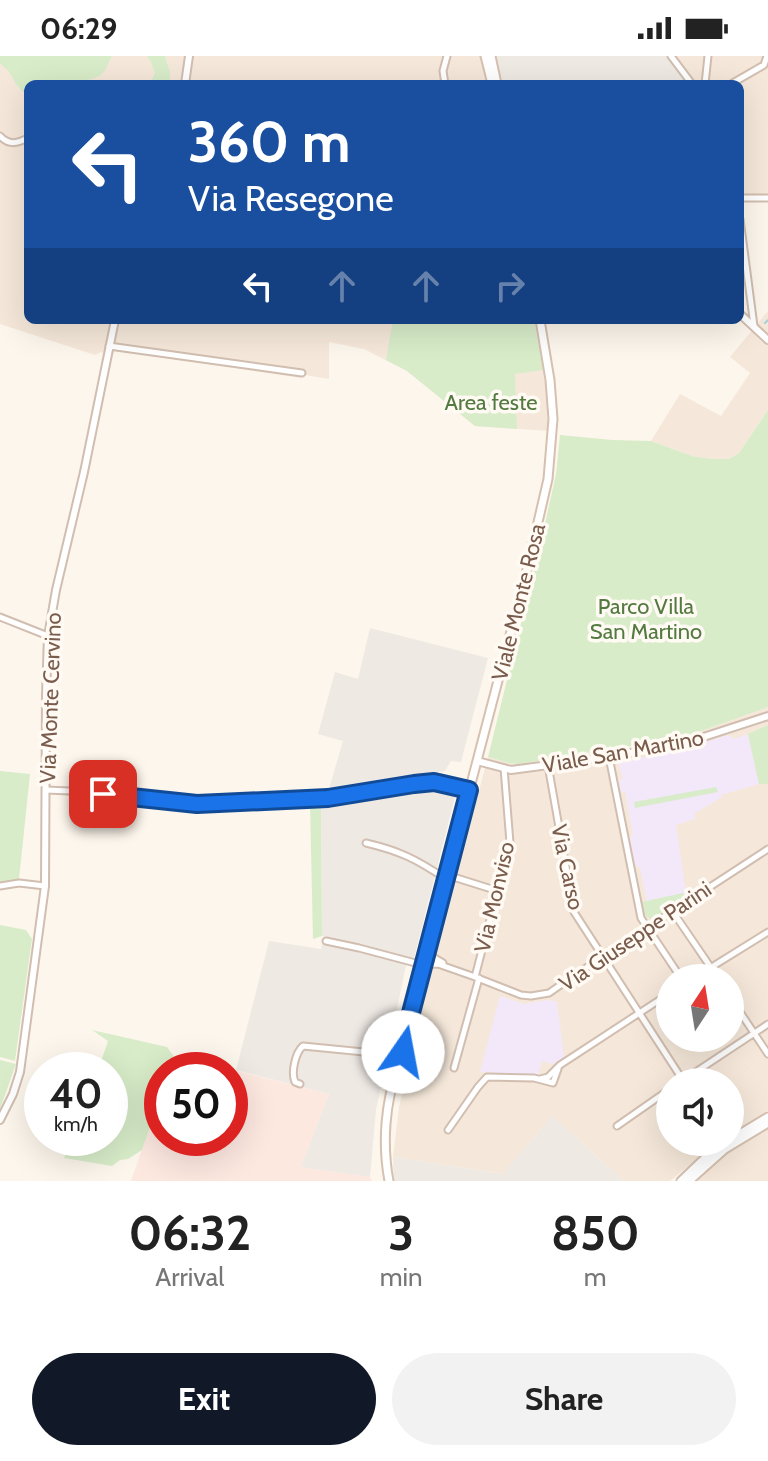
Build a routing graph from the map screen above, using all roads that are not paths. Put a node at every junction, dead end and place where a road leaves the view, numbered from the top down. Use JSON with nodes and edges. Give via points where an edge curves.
{"nodes":[{"id":1,"x":189,"y":56,"type":"edge"},
{"id":2,"x":447,"y":56,"type":"edge"},
{"id":3,"x":671,"y":56,"type":"edge"},
{"id":4,"x":708,"y":56,"type":"edge"},
{"id":5,"x":767,"y":56,"type":"edge"},
{"id":6,"x":487,"y":57,"type":"edge"},
{"id":7,"x":186,"y":80,"type":"edge"},
{"id":8,"x":444,"y":80,"type":"edge"},
{"id":9,"x":492,"y":80,"type":"edge"},
{"id":10,"x":689,"y":80,"type":"edge"},
{"id":11,"x":705,"y":80,"type":"edge"},
{"id":12,"x":738,"y":80,"type":"edge"},
{"id":13,"x":0,"y":136,"type":"edge"},
{"id":14,"x":24,"y":140,"type":"edge"},
{"id":15,"x":744,"y":198,"type":"edge"},
{"id":16,"x":768,"y":198,"type":"edge"},
{"id":17,"x":744,"y":250,"type":"edge"},
{"id":18,"x":744,"y":318,"type":"edge"},
{"id":19,"x":114,"y":324,"type":"edge"},
{"id":20,"x":541,"y":324,"type":"edge"},
{"id":21,"x":754,"y":327,"type":"junction"},
{"id":22,"x":768,"y":340,"type":"edge"},
{"id":23,"x":109,"y":346,"type":"junction"},
{"id":24,"x":302,"y":373,"type":"dead end"},
{"id":25,"x":0,"y":617,"type":"edge"},
{"id":26,"x":48,"y":636,"type":"junction"},
{"id":27,"x":768,"y":716,"type":"edge"},
{"id":28,"x":609,"y":757,"type":"junction"},
{"id":29,"x":477,"y":761,"type":"junction"},
{"id":30,"x":548,"y":765,"type":"junction"},
{"id":31,"x":504,"y":768,"type":"junction"},
{"id":32,"x":46,"y":790,"type":"junction"},
{"id":33,"x":469,"y":790,"type":"junction"},
{"id":34,"x":366,"y":843,"type":"dead end"},
{"id":35,"x":767,"y":852,"type":"edge"},
{"id":36,"x":446,"y":877,"type":"junction"},
{"id":37,"x":0,"y":886,"type":"edge"},
{"id":38,"x":45,"y":886,"type":"junction"},
{"id":39,"x":498,"y":891,"type":"junction"},
{"id":40,"x":673,"y":912,"type":"junction"},
{"id":41,"x":649,"y":928,"type":"junction"},
{"id":42,"x":768,"y":932,"type":"edge"},
{"id":43,"x":326,"y":941,"type":"dead end"},
{"id":44,"x":426,"y":953,"type":"junction"},
{"id":45,"x":603,"y":958,"type":"junction"},
{"id":46,"x":672,"y":964,"type":"edge"},
{"id":47,"x":708,"y":964,"type":"edge"},
{"id":48,"x":717,"y":964,"type":"edge"},
{"id":49,"x":423,"y":965,"type":"junction"},
{"id":50,"x":450,"y":968,"type":"junction"},
{"id":51,"x":477,"y":977,"type":"junction"},
{"id":52,"x":656,"y":1002,"type":"edge"},
{"id":53,"x":638,"y":1013,"type":"junction"},
{"id":54,"x":744,"y":1018,"type":"edge"},
{"id":55,"x":768,"y":1024,"type":"edge"},
{"id":56,"x":406,"y":1032,"type":"junction"},
{"id":57,"x":754,"y":1033,"type":"junction"},
{"id":58,"x":403,"y":1052,"type":"junction"},
{"id":59,"x":768,"y":1054,"type":"edge"},
{"id":60,"x":391,"y":1059,"type":"junction"},
{"id":61,"x":454,"y":1068,"type":"dead end"},
{"id":62,"x":674,"y":1068,"type":"edge"},
{"id":63,"x":702,"y":1068,"type":"edge"},
{"id":64,"x":300,"y":1084,"type":"dead end"},
{"id":65,"x":656,"y":1099,"type":"edge"},
{"id":66,"x":0,"y":1120,"type":"edge"},
{"id":67,"x":767,"y":1122,"type":"edge"},
{"id":68,"x":617,"y":1126,"type":"dead end"},
{"id":69,"x":448,"y":1130,"type":"dead end"},
{"id":70,"x":744,"y":1134,"type":"edge"},
{"id":71,"x":711,"y":1156,"type":"edge"},
{"id":72,"x":713,"y":1156,"type":"edge"},
{"id":73,"x":389,"y":1181,"type":"edge"},
{"id":74,"x":681,"y":1181,"type":"edge"},
{"id":75,"x":689,"y":1181,"type":"edge"}],
"edges":[{"from":1,"to":7,"type":"street"},
{"from":2,"to":8,"type":"street"},
{"from":3,"to":10,"type":"street"},
{"from":4,"to":11,"type":"street"},
{"from":5,"to":12,"type":"street","via":[[764,65]]},
{"from":6,"to":9,"type":"main road"},
{"from":13,"to":14,"type":"street","via":[[7,142]]},
{"from":15,"to":16,"type":"street"},
{"from":17,"to":21,"type":"street"},
{"from":18,"to":21,"type":"street"},
{"from":19,"to":23,"type":"street","name":"Via Monte Cervino"},
{"from":20,"to":29,"type":"main road","name":"Viale Monte Rosa","via":[[552,405],[550,461]]},
{"from":21,"to":22,"type":"street"},
{"from":23,"to":24,"type":"street"},
{"from":23,"to":26,"type":"street","name":"Via Monte Cervino"},
{"from":25,"to":26,"type":"street"},
{"from":26,"to":32,"type":"street","name":"Via Monte Cervino"},
{"from":27,"to":28,"type":"street","name":"Viale San Martino","via":[[685,743]]},
{"from":28,"to":30,"type":"street","name":"Viale San Martino"},
{"from":28,"to":41,"type":"street","via":[[641,918]]},
{"from":29,"to":31,"type":"street","name":"Viale San Martino"},
{"from":29,"to":33,"type":"main road","name":"Viale Monte Rosa"},
{"from":30,"to":31,"type":"street","name":"Viale San Martino"},
{"from":30,"to":45,"type":"street","name":"Via Carso","via":[[574,912]]},
{"from":31,"to":39,"type":"street","name":"Via Monviso","via":[[510,843]]},
{"from":32,"to":33,"type":"street","via":[[197,804],[328,798],[434,782]]},
{"from":32,"to":38,"type":"street","name":"Via Monte Cervino"},
{"from":33,"to":36,"type":"main road","name":"Viale Monte Rosa"},
{"from":34,"to":36,"type":"street","via":[[393,849]]},
{"from":35,"to":40,"type":"street","name":"Via Giuseppe Parini"},
{"from":36,"to":39,"type":"street"},
{"from":36,"to":44,"type":"main road","name":"Viale Monte Rosa"},
{"from":37,"to":38,"type":"street"},
{"from":38,"to":66,"type":"street","name":"Via Monte Cervino","via":[[20,1072]]},
{"from":39,"to":51,"type":"street","name":"Via Monviso"},
{"from":40,"to":41,"type":"street","name":"Via Giuseppe Parini"},
{"from":40,"to":47,"type":"street"},
{"from":41,"to":45,"type":"street","name":"Via Giuseppe Parini"},
{"from":41,"to":46,"type":"street"},
{"from":42,"to":48,"type":"street"},
{"from":43,"to":49,"type":"street","name":"Via Giuseppe Parini"},
{"from":44,"to":49,"type":"main road","name":"Viale Monte Rosa"},
{"from":44,"to":50,"type":"street","name":"Via Giuseppe Parini"},
{"from":45,"to":51,"type":"street","name":"Via Giuseppe Parini","via":[[542,995],[521,995]]},
{"from":45,"to":53,"type":"street","name":"Via Carso"},
{"from":49,"to":50,"type":"street","name":"Via Giuseppe Parini"},
{"from":49,"to":56,"type":"main road","name":"Viale Monte Rosa"},
{"from":50,"to":51,"type":"street","name":"Via Giuseppe Parini"},
{"from":51,"to":61,"type":"street","name":"Via Monviso"},
{"from":52,"to":53,"type":"street"},
{"from":53,"to":62,"type":"street","name":"Via Carso"},
{"from":53,"to":69,"type":"street","via":[[548,1077],[487,1077]]},
{"from":54,"to":57,"type":"street"},
{"from":55,"to":57,"type":"street"},
{"from":56,"to":58,"type":"main road","name":"Viale Monte Rosa"},
{"from":56,"to":60,"type":"main road","name":"Viale Monte Rosa"},
{"from":57,"to":59,"type":"street"},
{"from":57,"to":63,"type":"street"},
{"from":58,"to":60,"type":"main road"},
{"from":58,"to":60,"type":"main road","name":"Viale Monte Rosa","via":[[403,1062]]},
{"from":60,"to":64,"type":"street","via":[[303,1046],[293,1077]]},
{"from":60,"to":73,"type":"main road","name":"Viale Monte Rosa"},
{"from":65,"to":68,"type":"street"},
{"from":67,"to":70,"type":"main road"},
{"from":71,"to":74,"type":"main road"},
{"from":72,"to":75,"type":"main road"}]}
